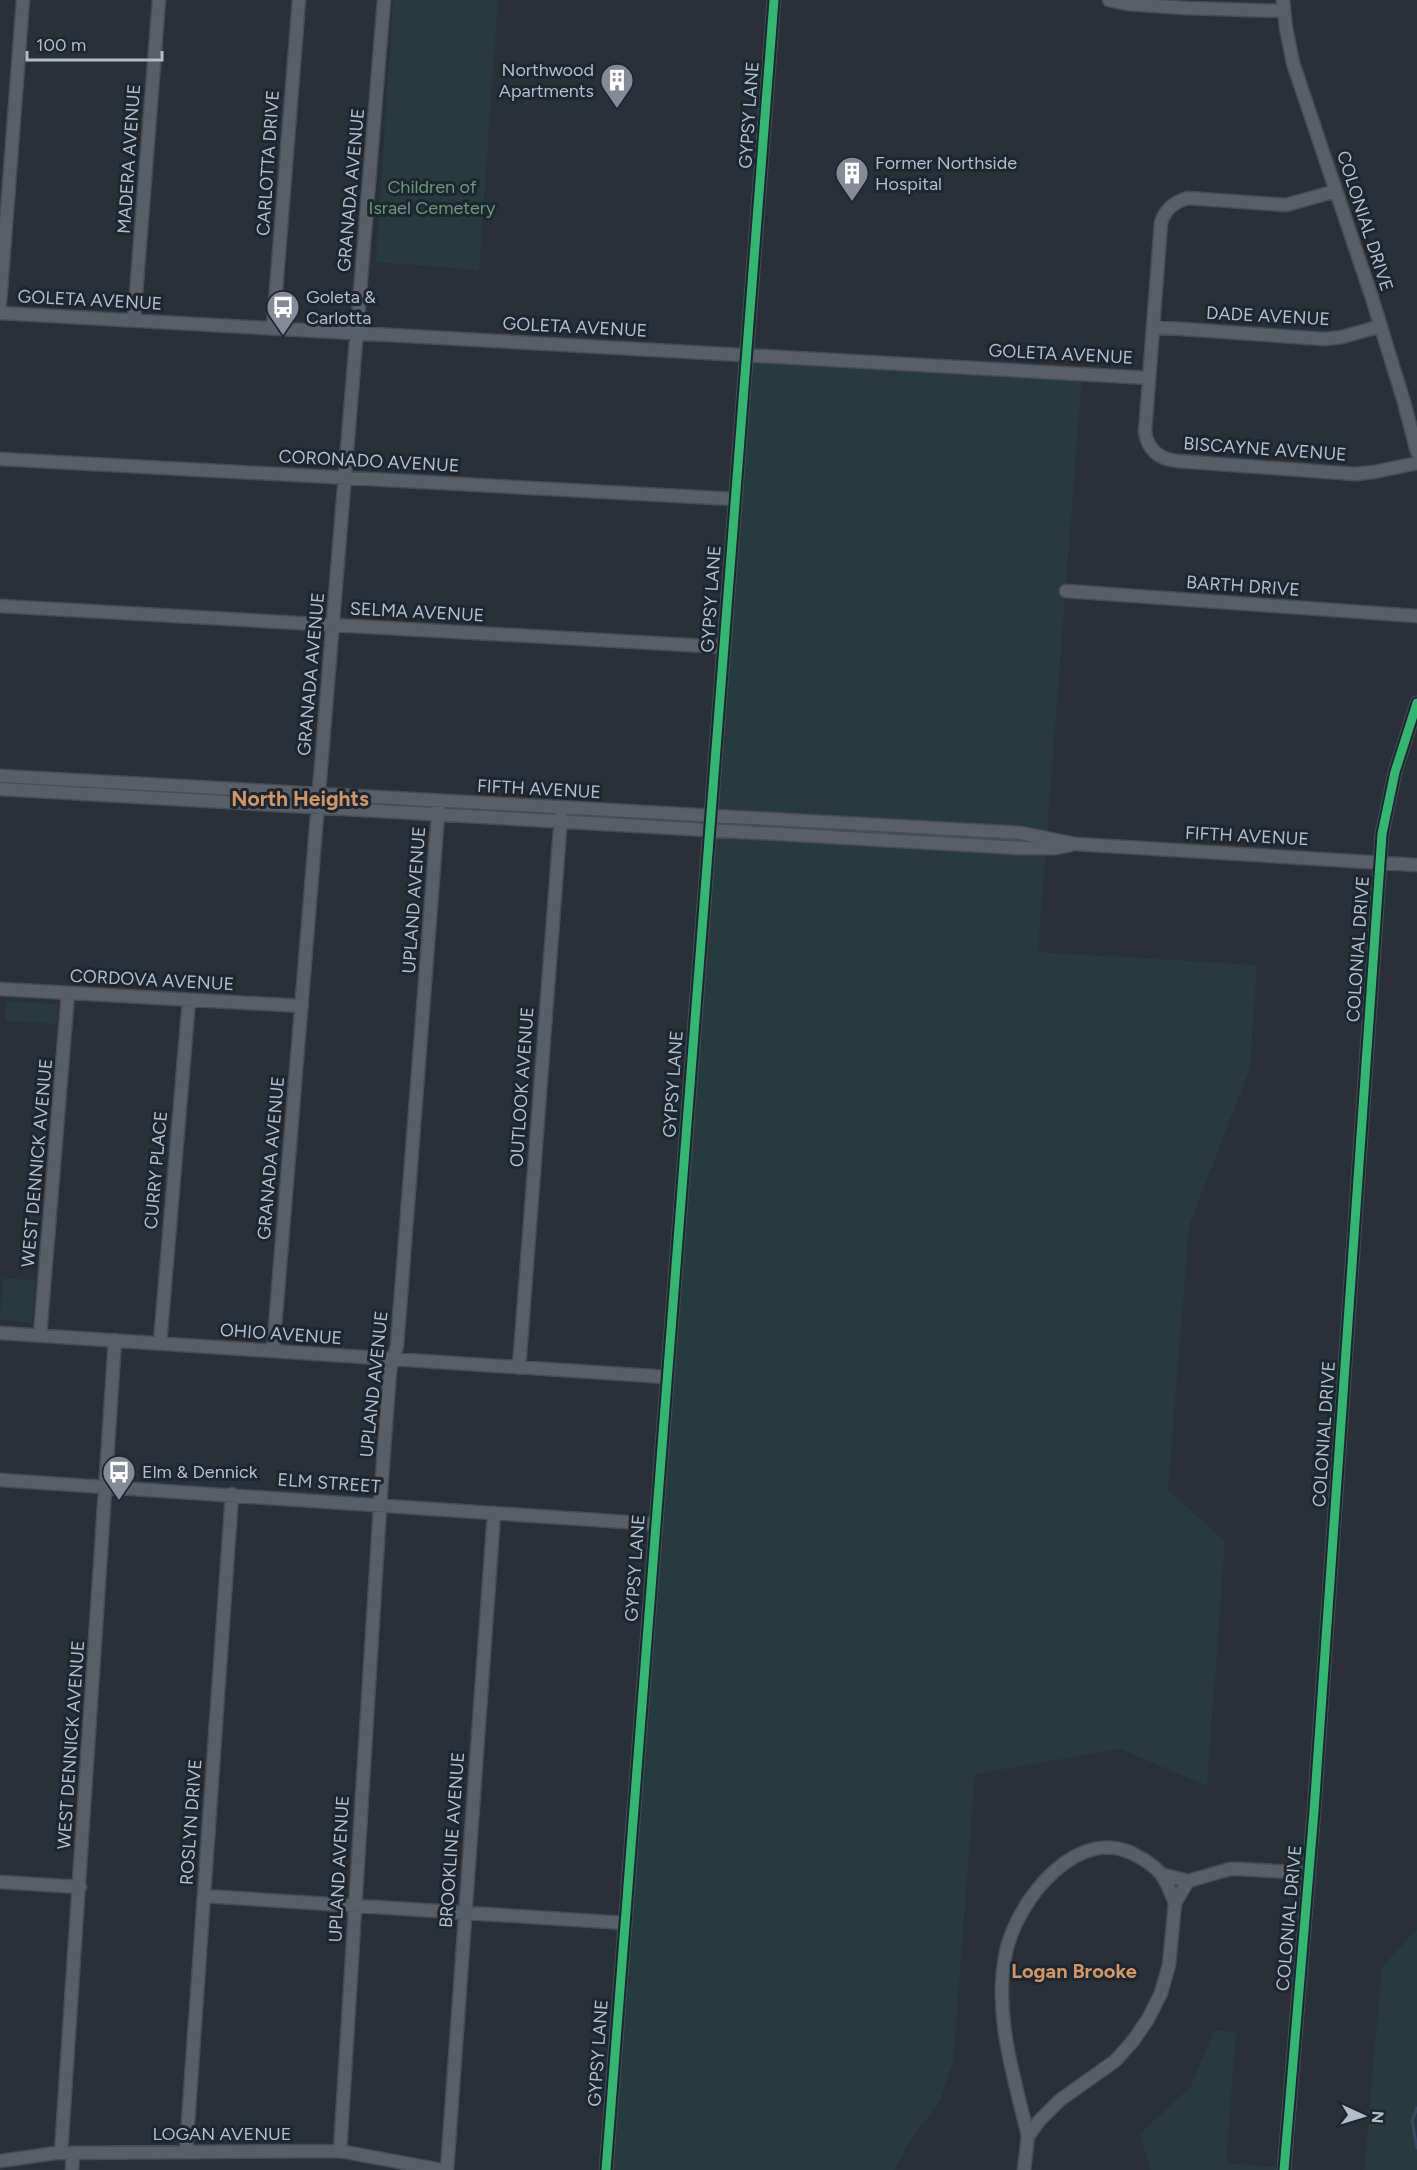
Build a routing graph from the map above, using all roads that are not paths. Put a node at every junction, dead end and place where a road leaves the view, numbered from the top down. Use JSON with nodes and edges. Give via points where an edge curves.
{"nodes":[{"id":1,"x":23,"y":0,"type":"edge"},
{"id":2,"x":159,"y":0,"type":"edge"},
{"id":3,"x":299,"y":0,"type":"edge"},
{"id":4,"x":384,"y":0,"type":"edge"},
{"id":5,"x":774,"y":0,"type":"edge"},
{"id":6,"x":1109,"y":0,"type":"edge"},
{"id":7,"x":1284,"y":6,"type":"edge"},
{"id":8,"x":1336,"y":190,"type":"junction"},
{"id":9,"x":0,"y":303,"type":"edge"},
{"id":10,"x":0,"y":313,"type":"edge"},
{"id":11,"x":134,"y":320,"type":"junction"},
{"id":12,"x":1381,"y":326,"type":"junction"},
{"id":13,"x":1153,"y":327,"type":"junction"},
{"id":14,"x":273,"y":328,"type":"junction"},
{"id":15,"x":358,"y":333,"type":"junction"},
{"id":16,"x":746,"y":354,"type":"junction"},
{"id":17,"x":1149,"y":378,"type":"junction"},
{"id":18,"x":1411,"y":403,"type":"edge"},
{"id":19,"x":1417,"y":452,"type":"edge"},
{"id":20,"x":0,"y":459,"type":"edge"},
{"id":21,"x":1417,"y":463,"type":"edge"},
{"id":22,"x":346,"y":478,"type":"junction"},
{"id":23,"x":735,"y":499,"type":"junction"},
{"id":24,"x":1066,"y":591,"type":"dead end"},
{"id":25,"x":0,"y":606,"type":"edge"},
{"id":26,"x":1417,"y":616,"type":"edge"},
{"id":27,"x":333,"y":625,"type":"junction"},
{"id":28,"x":723,"y":647,"type":"junction"},
{"id":29,"x":1417,"y":703,"type":"edge"},
{"id":30,"x":0,"y":776,"type":"edge"},
{"id":31,"x":0,"y":789,"type":"edge"},
{"id":32,"x":319,"y":801,"type":"junction"},
{"id":33,"x":439,"y":801,"type":"junction"},
{"id":34,"x":562,"y":808,"type":"junction"},
{"id":35,"x":438,"y":814,"type":"junction"},
{"id":36,"x":710,"y":814,"type":"junction"},
{"id":37,"x":561,"y":822,"type":"junction"},
{"id":38,"x":709,"y":829,"type":"junction"},
{"id":39,"x":1075,"y":844,"type":"junction"},
{"id":40,"x":1380,"y":862,"type":"junction"},
{"id":41,"x":1417,"y":866,"type":"edge"},
{"id":42,"x":0,"y":989,"type":"edge"},
{"id":43,"x":68,"y":993,"type":"junction"},
{"id":44,"x":189,"y":999,"type":"junction"},
{"id":45,"x":302,"y":1006,"type":"junction"},
{"id":46,"x":0,"y":1333,"type":"edge"},
{"id":47,"x":40,"y":1335,"type":"junction"},
{"id":48,"x":116,"y":1340,"type":"junction"},
{"id":49,"x":160,"y":1343,"type":"junction"},
{"id":50,"x":273,"y":1351,"type":"junction"},
{"id":51,"x":393,"y":1359,"type":"junction"},
{"id":52,"x":519,"y":1368,"type":"junction"},
{"id":53,"x":667,"y":1377,"type":"junction"},
{"id":54,"x":0,"y":1480,"type":"edge"},
{"id":55,"x":106,"y":1487,"type":"junction"},
{"id":56,"x":232,"y":1494,"type":"junction"},
{"id":57,"x":380,"y":1505,"type":"junction"},
{"id":58,"x":494,"y":1513,"type":"junction"},
{"id":59,"x":656,"y":1524,"type":"junction"},
{"id":60,"x":1309,"y":1873,"type":"junction"},
{"id":61,"x":1161,"y":1874,"type":"junction"},
{"id":62,"x":1188,"y":1881,"type":"junction"},
{"id":63,"x":0,"y":1882,"type":"edge"},
{"id":64,"x":80,"y":1887,"type":"junction"},
{"id":65,"x":204,"y":1896,"type":"junction"},
{"id":66,"x":1175,"y":1903,"type":"junction"},
{"id":67,"x":355,"y":1906,"type":"junction"},
{"id":68,"x":465,"y":1913,"type":"junction"},
{"id":69,"x":624,"y":1923,"type":"junction"},
{"id":70,"x":1021,"y":2106,"type":"junction"},
{"id":71,"x":1045,"y":2115,"type":"junction"},
{"id":72,"x":1028,"y":2136,"type":"junction"},
{"id":73,"x":340,"y":2151,"type":"junction"},
{"id":74,"x":186,"y":2152,"type":"junction"},
{"id":75,"x":67,"y":2153,"type":"junction"},
{"id":76,"x":0,"y":2162,"type":"edge"},
{"id":77,"x":402,"y":2167,"type":"edge"},
{"id":78,"x":72,"y":2170,"type":"edge"},
{"id":79,"x":445,"y":2170,"type":"edge"},
{"id":80,"x":606,"y":2170,"type":"edge"},
{"id":81,"x":1024,"y":2170,"type":"edge"},
{"id":82,"x":1284,"y":2170,"type":"edge"}],
"edges":[{"from":1,"to":9,"type":"street"},
{"from":2,"to":11,"type":"street","name":"MADERA AVENUE"},
{"from":3,"to":14,"type":"street","name":"CARLOTTA DRIVE"},
{"from":4,"to":15,"type":"street","name":"GRANADA AVENUE"},
{"from":5,"to":16,"type":"street","name":"GYPSY LANE"},
{"from":6,"to":7,"type":"street","via":[[1186,8]]},
{"from":7,"to":8,"type":"street","name":"COLONIAL DRIVE","via":[[1293,63]]},
{"from":8,"to":12,"type":"street","name":"COLONIAL DRIVE"},
{"from":8,"to":13,"type":"street","via":[[1286,205],[1194,198],[1172,205],[1161,223]]},
{"from":10,"to":11,"type":"street","name":"GOLETA AVENUE"},
{"from":11,"to":14,"type":"street","name":"GOLETA AVENUE"},
{"from":12,"to":13,"type":"street","name":"DADE AVENUE","via":[[1325,339]]},
{"from":12,"to":18,"type":"street","name":"COLONIAL DRIVE"},
{"from":13,"to":17,"type":"street"},
{"from":14,"to":15,"type":"street","name":"GOLETA AVENUE"},
{"from":15,"to":16,"type":"street","name":"GOLETA AVENUE"},
{"from":15,"to":22,"type":"street","name":"GRANADA AVENUE"},
{"from":16,"to":17,"type":"street","name":"GOLETA AVENUE"},
{"from":16,"to":23,"type":"street","name":"GYPSY LANE"},
{"from":17,"to":21,"type":"street","name":"BISCAYNE AVENUE","via":[[1146,440],[1155,453],[1168,460],[1355,474]]},
{"from":18,"to":19,"type":"street","name":"COLONIAL DRIVE"},
{"from":20,"to":22,"type":"street","name":"CORONADO AVENUE"},
{"from":22,"to":23,"type":"street","name":"CORONADO AVENUE"},
{"from":22,"to":27,"type":"street","name":"GRANADA AVENUE"},
{"from":23,"to":28,"type":"street","name":"GYPSY LANE"},
{"from":24,"to":26,"type":"street","name":"BARTH DRIVE"},
{"from":25,"to":27,"type":"street","name":"SELMA AVENUE"},
{"from":27,"to":28,"type":"street","name":"SELMA AVENUE"},
{"from":27,"to":32,"type":"street","name":"GRANADA AVENUE"},
{"from":28,"to":36,"type":"street","name":"GYPSY LANE"},
{"from":29,"to":40,"type":"street","name":"COLONIAL DRIVE","via":[[1395,772]]},
{"from":30,"to":32,"type":"street","name":"FIFTH AVENUE"},
{"from":31,"to":32,"type":"street","name":"FIFTH AVENUE"},
{"from":32,"to":33,"type":"street","name":"FIFTH AVENUE"},
{"from":32,"to":35,"type":"street","name":"FIFTH AVENUE"},
{"from":32,"to":45,"type":"street","name":"GRANADA AVENUE"},
{"from":33,"to":34,"type":"street","name":"FIFTH AVENUE"},
{"from":33,"to":35,"type":"street","name":"UPLAND AVENUE"},
{"from":34,"to":36,"type":"street","name":"FIFTH AVENUE"},
{"from":34,"to":37,"type":"street","name":"OUTLOOK AVENUE"},
{"from":35,"to":37,"type":"street","name":"FIFTH AVENUE"},
{"from":35,"to":51,"type":"street","name":"UPLAND AVENUE"},
{"from":36,"to":38,"type":"street","name":"GYPSY LANE"},
{"from":36,"to":39,"type":"street","name":"FIFTH AVENUE","via":[[1021,833]]},
{"from":37,"to":38,"type":"street","name":"FIFTH AVENUE"},
{"from":37,"to":52,"type":"street","name":"OUTLOOK AVENUE"},
{"from":38,"to":39,"type":"street","name":"FIFTH AVENUE","via":[[1020,848]]},
{"from":38,"to":53,"type":"street","name":"GYPSY LANE"},
{"from":39,"to":40,"type":"street","name":"FIFTH AVENUE"},
{"from":40,"to":41,"type":"street","name":"FIFTH AVENUE"},
{"from":40,"to":60,"type":"street","name":"COLONIAL DRIVE"},
{"from":42,"to":43,"type":"street","name":"CORDOVA AVENUE"},
{"from":43,"to":44,"type":"street","name":"CORDOVA AVENUE"},
{"from":43,"to":47,"type":"street","name":"WEST DENNICK AVENUE"},
{"from":44,"to":45,"type":"street","name":"CORDOVA AVENUE"},
{"from":44,"to":49,"type":"street","name":"CURRY PLACE"},
{"from":45,"to":50,"type":"street","name":"GRANADA AVENUE"},
{"from":46,"to":47,"type":"street","name":"OHIO AVENUE"},
{"from":47,"to":48,"type":"street","name":"OHIO AVENUE"},
{"from":48,"to":49,"type":"street","name":"OHIO AVENUE"},
{"from":48,"to":55,"type":"street","name":"WEST DENNICK AVENUE"},
{"from":49,"to":50,"type":"street","name":"OHIO AVENUE"},
{"from":50,"to":51,"type":"street","name":"OHIO AVENUE"},
{"from":51,"to":52,"type":"street","name":"OHIO AVENUE"},
{"from":51,"to":57,"type":"street","name":"UPLAND AVENUE"},
{"from":52,"to":53,"type":"street","name":"OHIO AVENUE"},
{"from":53,"to":59,"type":"street","name":"GYPSY LANE"},
{"from":54,"to":55,"type":"street","name":"ELM STREET"},
{"from":55,"to":56,"type":"street","name":"ELM STREET"},
{"from":55,"to":64,"type":"street","name":"WEST DENNICK AVENUE"},
{"from":56,"to":57,"type":"street","name":"ELM STREET"},
{"from":56,"to":65,"type":"street","name":"ROSLYN DRIVE"},
{"from":57,"to":58,"type":"street","name":"ELM STREET"},
{"from":57,"to":67,"type":"street","name":"UPLAND AVENUE"},
{"from":58,"to":59,"type":"street","name":"ELM STREET"},
{"from":58,"to":68,"type":"street","name":"BROOKLINE AVENUE"},
{"from":59,"to":69,"type":"street","name":"GYPSY LANE"},
{"from":60,"to":62,"type":"street","via":[[1230,1869]]},
{"from":60,"to":82,"type":"street","name":"COLONIAL DRIVE"},
{"from":61,"to":62,"type":"street"},
{"from":61,"to":66,"type":"street"},
{"from":61,"to":70,"type":"street","via":[[1130,1852],[1100,1849],[1062,1866],[1024,1906],[1008,1945],[1002,1989],[1006,2041]]},
{"from":62,"to":66,"type":"street"},
{"from":63,"to":64,"type":"street"},
{"from":64,"to":75,"type":"street","name":"WEST DENNICK AVENUE"},
{"from":65,"to":67,"type":"street"},
{"from":65,"to":74,"type":"street","name":"ROSLYN DRIVE"},
{"from":66,"to":71,"type":"street","via":[[1169,1965],[1148,2019],[1115,2061]]},
{"from":67,"to":68,"type":"street"},
{"from":67,"to":73,"type":"street","name":"UPLAND AVENUE"},
{"from":68,"to":69,"type":"street"},
{"from":68,"to":79,"type":"street","name":"BROOKLINE AVENUE"},
{"from":69,"to":80,"type":"street","name":"GYPSY LANE"},
{"from":70,"to":71,"type":"street"},
{"from":70,"to":72,"type":"street"},
{"from":71,"to":72,"type":"street"},
{"from":72,"to":81,"type":"street"},
{"from":73,"to":74,"type":"street","name":"LOGAN AVENUE"},
{"from":73,"to":77,"type":"street","name":"LOGAN AVENUE"},
{"from":74,"to":75,"type":"street","name":"LOGAN AVENUE"},
{"from":75,"to":76,"type":"street","name":"LOGAN AVENUE"},
{"from":75,"to":78,"type":"street","name":"WEST DENNICK AVENUE"},
{"from":77,"to":79,"type":"street","name":"LOGAN AVENUE"}]}
